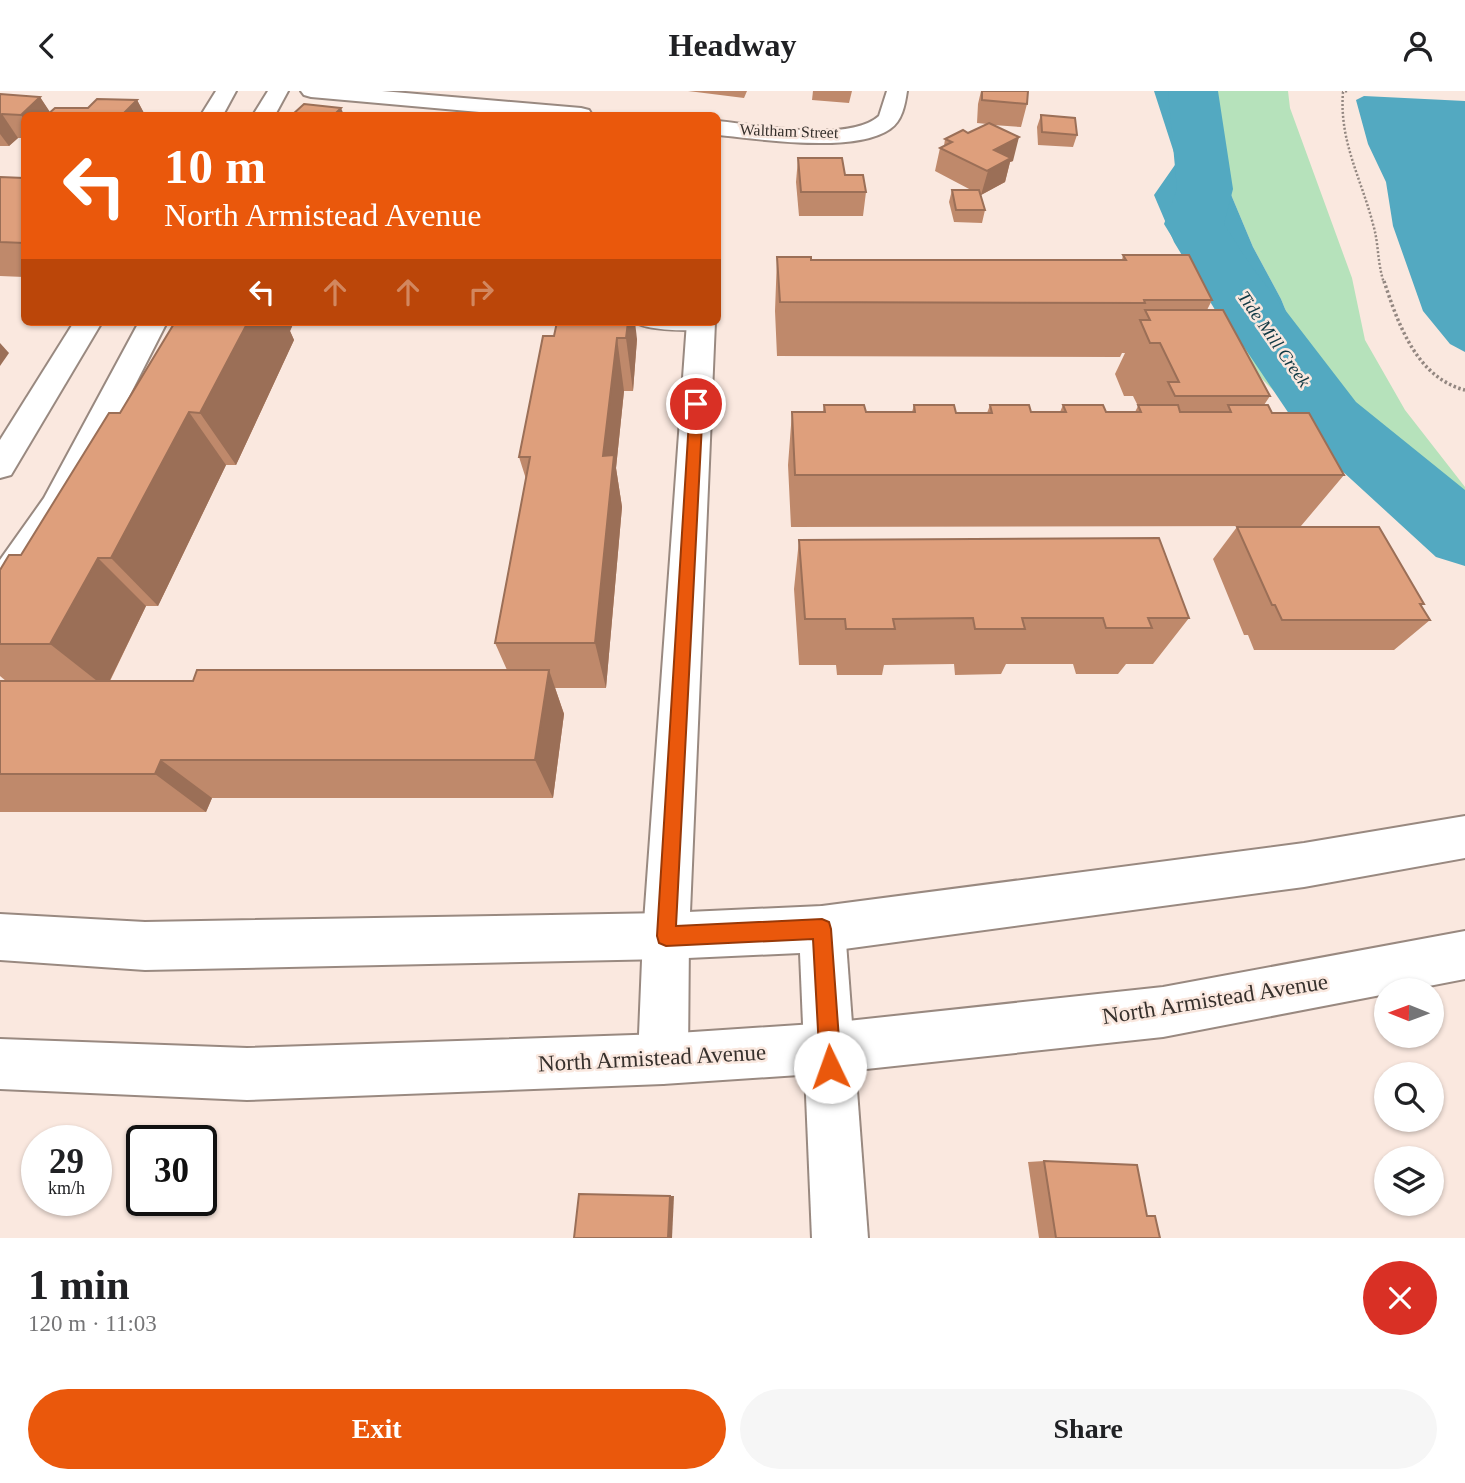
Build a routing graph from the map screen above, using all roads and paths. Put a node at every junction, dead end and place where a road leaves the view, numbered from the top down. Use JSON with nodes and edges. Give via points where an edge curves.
{"nodes":[{"id":1,"x":226,"y":91,"type":"edge"},
{"id":2,"x":278,"y":91,"type":"edge"},
{"id":3,"x":311,"y":91,"type":"edge"},
{"id":4,"x":1347,"y":91,"type":"edge"},
{"id":5,"x":895,"y":101,"type":"edge"},
{"id":6,"x":214,"y":112,"type":"edge"},
{"id":7,"x":266,"y":112,"type":"edge"},
{"id":8,"x":547,"y":112,"type":"edge"},
{"id":9,"x":721,"y":128,"type":"edge"},
{"id":10,"x":86,"y":326,"type":"edge"},
{"id":11,"x":151,"y":326,"type":"edge"},
{"id":12,"x":701,"y":326,"type":"edge"},
{"id":13,"x":1465,"y":390,"type":"edge"},
{"id":14,"x":0,"y":467,"type":"edge"},
{"id":15,"x":0,"y":588,"type":"edge"},
{"id":16,"x":1465,"y":837,"type":"edge"},
{"id":17,"x":822,"y":929,"type":"junction"},
{"id":18,"x":666,"y":936,"type":"junction"},
{"id":19,"x":0,"y":937,"type":"edge"},
{"id":20,"x":1465,"y":955,"type":"edge"},
{"id":21,"x":829,"y":1048,"type":"junction"},
{"id":22,"x":663,"y":1059,"type":"junction"},
{"id":23,"x":0,"y":1063,"type":"edge"},
{"id":24,"x":840,"y":1238,"type":"edge"}],
"edges":[{"from":1,"to":6,"type":"street"},
{"from":2,"to":7,"type":"street"},
{"from":3,"to":8,"type":"street"},
{"from":4,"to":13,"type":"path","via":[[1343,92],[1340,113],[1343,142],[1375,228],[1377,261],[1406,334],[1428,369],[1441,381]]},
{"from":5,"to":9,"type":"street","name":"Waltham Street","via":[[880,127],[854,133],[816,136]]},
{"from":10,"to":14,"type":"street"},
{"from":11,"to":15,"type":"street","via":[[57,505]]},
{"from":12,"to":18,"type":"street"},
{"from":16,"to":17,"type":"street","via":[[1304,865]]},
{"from":17,"to":18,"type":"street"},
{"from":17,"to":21,"type":"street"},
{"from":18,"to":19,"type":"street","via":[[145,946]]},
{"from":18,"to":22,"type":"street"},
{"from":20,"to":21,"type":"street","name":"North Armistead Avenue","via":[[1163,1012]]},
{"from":21,"to":22,"type":"street","name":"North Armistead Avenue"},
{"from":21,"to":24,"type":"street"},
{"from":22,"to":23,"type":"street","name":"North Armistead Avenue","via":[[247,1074]]}]}
